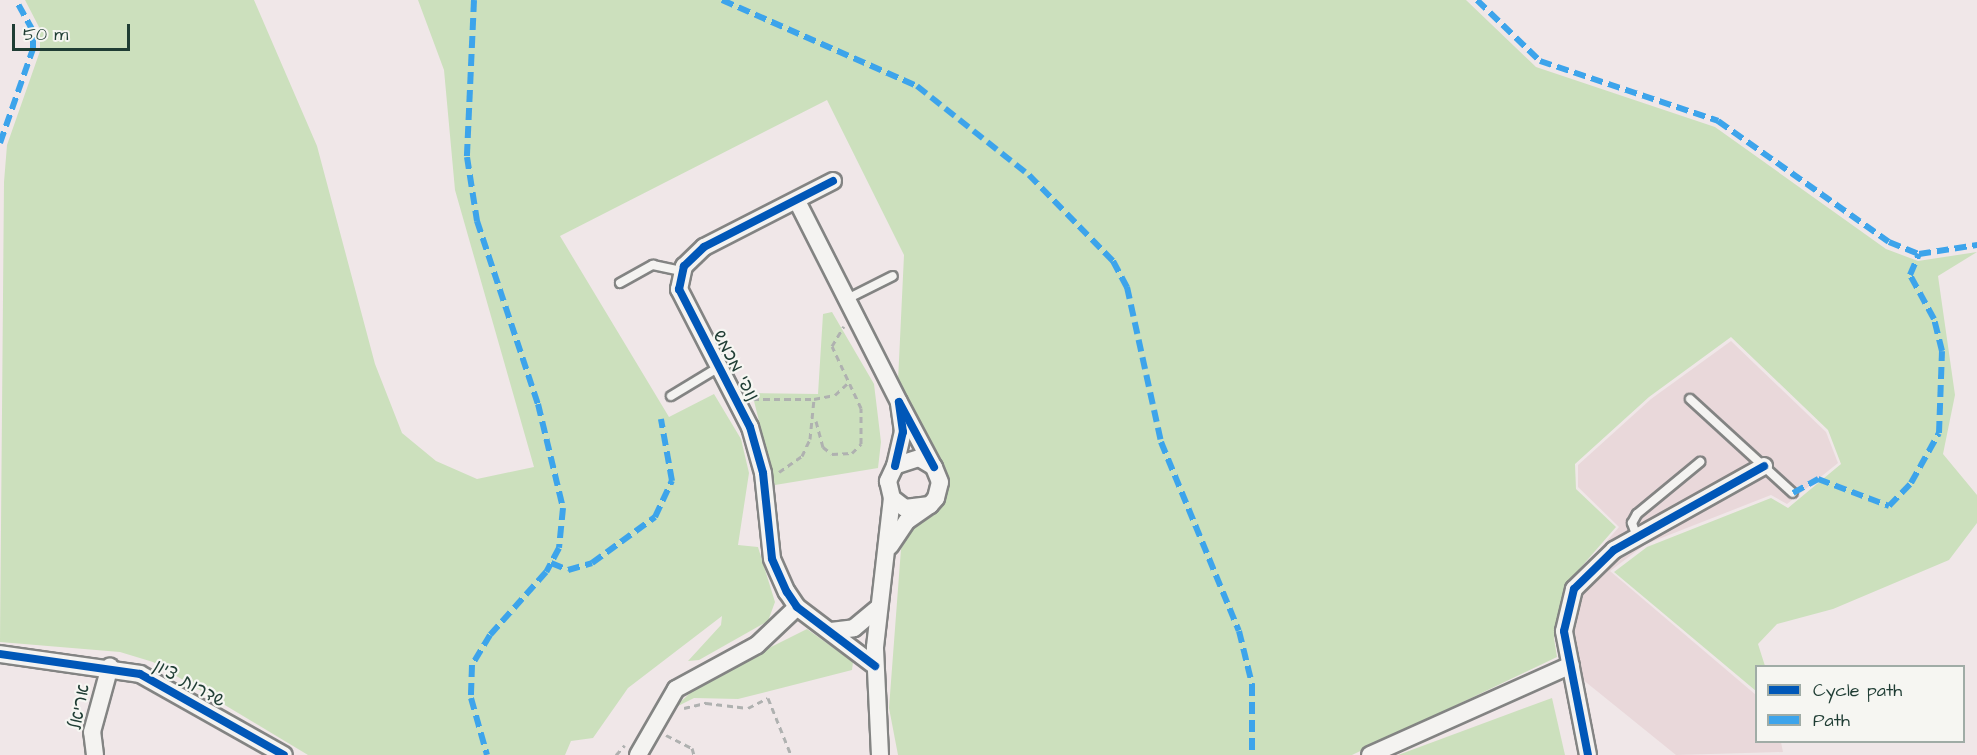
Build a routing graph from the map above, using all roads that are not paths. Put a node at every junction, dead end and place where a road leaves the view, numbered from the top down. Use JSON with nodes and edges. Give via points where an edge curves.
{"nodes":[{"id":1,"x":833,"y":181,"type":"dead end"},
{"id":2,"x":797,"y":201,"type":"junction"},
{"id":3,"x":682,"y":271,"type":"junction"},
{"id":4,"x":893,"y":276,"type":"dead end"},
{"id":5,"x":620,"y":283,"type":"dead end"},
{"id":6,"x":847,"y":299,"type":"junction"},
{"id":7,"x":719,"y":367,"type":"junction"},
{"id":8,"x":670,"y":396,"type":"dead end"},
{"id":9,"x":1690,"y":399,"type":"dead end"},
{"id":10,"x":899,"y":402,"type":"junction"},
{"id":11,"x":1700,"y":462,"type":"dead end"},
{"id":12,"x":895,"y":466,"type":"junction"},
{"id":13,"x":934,"y":466,"type":"junction"},
{"id":14,"x":1764,"y":466,"type":"junction"},
{"id":15,"x":1793,"y":493,"type":"dead end"},
{"id":16,"x":892,"y":498,"type":"junction"},
{"id":17,"x":930,"y":505,"type":"junction"},
{"id":18,"x":1637,"y":537,"type":"junction"},
{"id":19,"x":888,"y":552,"type":"junction"},
{"id":20,"x":797,"y":608,"type":"junction"},
{"id":21,"x":878,"y":608,"type":"junction"},
{"id":22,"x":831,"y":631,"type":"junction"},
{"id":23,"x":0,"y":654,"type":"edge"},
{"id":24,"x":1571,"y":665,"type":"junction"},
{"id":25,"x":110,"y":666,"type":"junction"},
{"id":26,"x":875,"y":666,"type":"junction"},
{"id":27,"x":633,"y":749,"type":"edge"},
{"id":28,"x":95,"y":755,"type":"edge"},
{"id":29,"x":284,"y":755,"type":"edge"},
{"id":30,"x":880,"y":755,"type":"edge"},
{"id":31,"x":1370,"y":755,"type":"edge"},
{"id":32,"x":1588,"y":755,"type":"edge"}],
"edges":[{"from":1,"to":2,"type":"street"},
{"from":2,"to":3,"type":"street","via":[[704,247]]},
{"from":2,"to":6,"type":"street"},
{"from":3,"to":5,"type":"lane","via":[[652,265]]},
{"from":3,"to":7,"type":"street","name":"נופי מכמש","via":[[679,289]]},
{"from":4,"to":6,"type":"lane"},
{"from":6,"to":10,"type":"street"},
{"from":7,"to":8,"type":"lane"},
{"from":7,"to":20,"type":"street","name":"נופי מכמש","via":[[739,405],[763,473],[772,559]]},
{"from":9,"to":14,"type":"lane"},
{"from":10,"to":12,"type":"street","via":[[903,432]]},
{"from":10,"to":13,"type":"street"},
{"from":11,"to":18,"type":"lane","via":[[1637,514],[1632,523]]},
{"from":12,"to":13,"type":"street","via":[[919,458]]},
{"from":12,"to":16,"type":"street","via":[[888,481]]},
{"from":13,"to":17,"type":"street","via":[[939,491]]},
{"from":14,"to":15,"type":"lane"},
{"from":14,"to":18,"type":"street"},
{"from":16,"to":17,"type":"street","via":[[905,508]]},
{"from":16,"to":19,"type":"street"},
{"from":17,"to":19,"type":"street","via":[[907,521]]},
{"from":18,"to":24,"type":"street","via":[[1596,562],[1574,589],[1564,631]]},
{"from":19,"to":21,"type":"street"},
{"from":20,"to":22,"type":"street","name":"נופי מכמש"},
{"from":20,"to":27,"type":"street","via":[[757,645],[676,689]]},
{"from":21,"to":22,"type":"street","via":[[854,627]]},
{"from":21,"to":26,"type":"street"},
{"from":22,"to":26,"type":"street","name":"נופי מכמש"},
{"from":23,"to":25,"type":"street","name":"שדרות ציון"},
{"from":24,"to":31,"type":"street"},
{"from":24,"to":32,"type":"street"},
{"from":25,"to":28,"type":"street","name":"אריאל","via":[[92,732]]},
{"from":25,"to":29,"type":"street","name":"שדרות ציון","via":[[153,680]]},
{"from":26,"to":30,"type":"street"}]}
